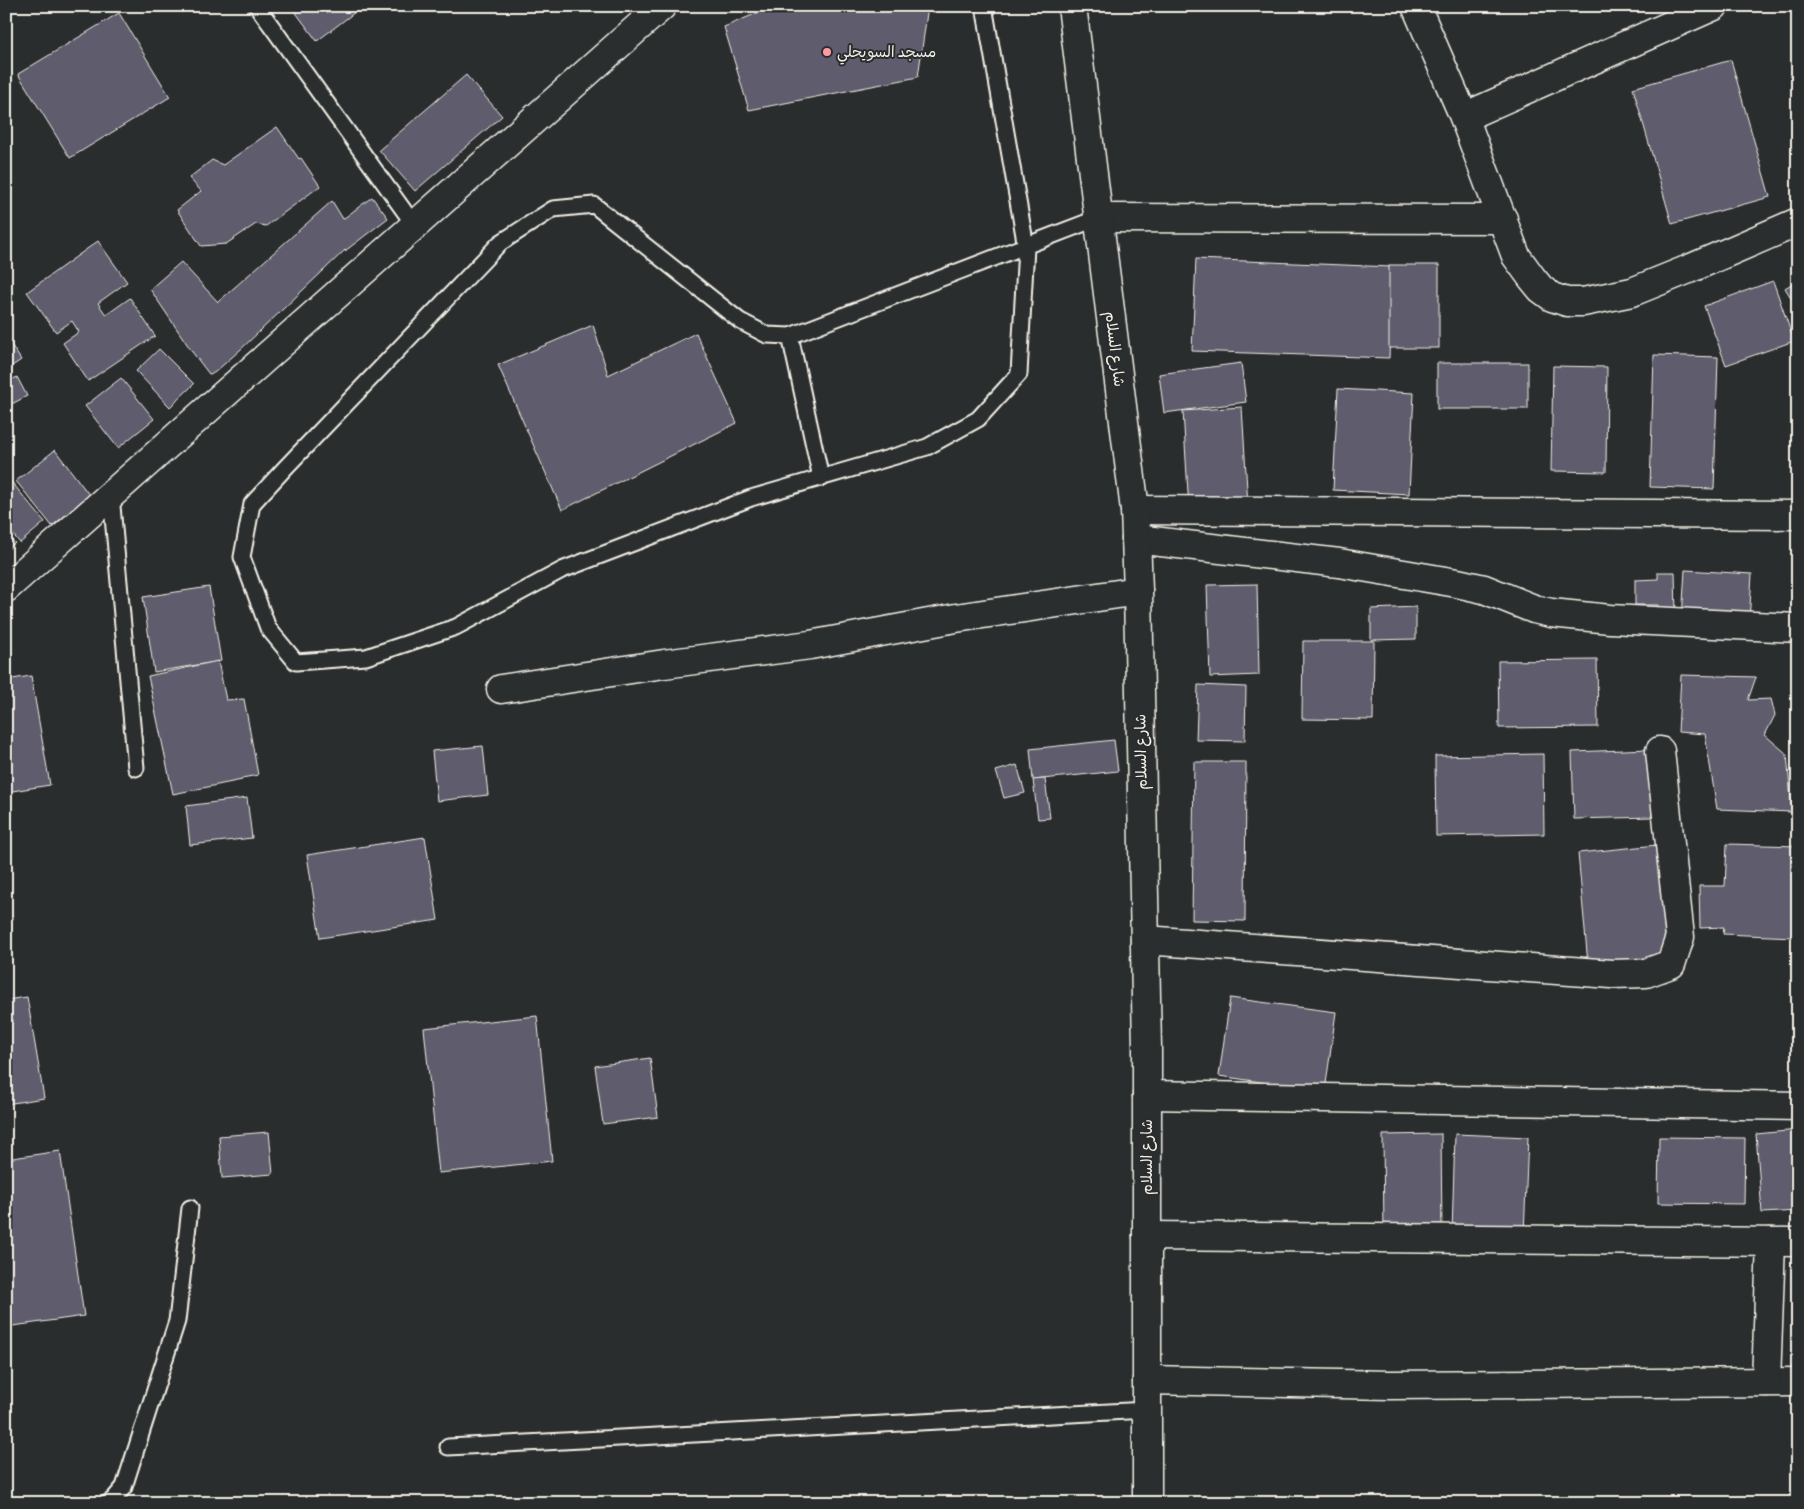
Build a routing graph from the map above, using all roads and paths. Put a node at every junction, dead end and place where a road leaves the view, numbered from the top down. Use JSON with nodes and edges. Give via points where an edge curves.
{"nodes":[{"id":1,"x":257,"y":6,"type":"edge"},
{"id":2,"x":662,"y":6,"type":"edge"},
{"id":3,"x":984,"y":6,"type":"edge"},
{"id":4,"x":1072,"y":6,"type":"edge"},
{"id":5,"x":1416,"y":6,"type":"edge"},
{"id":6,"x":1714,"y":6,"type":"edge"},
{"id":7,"x":1464,"y":117,"type":"junction"},
{"id":8,"x":1098,"y":218,"type":"junction"},
{"id":9,"x":1503,"y":219,"type":"junction"},
{"id":10,"x":1798,"y":222,"type":"edge"},
{"id":11,"x":414,"y":226,"type":"junction"},
{"id":12,"x":1026,"y":246,"type":"junction"},
{"id":13,"x":790,"y":336,"type":"junction"},
{"id":14,"x":821,"y":478,"type":"junction"},
{"id":15,"x":111,"y":495,"type":"junction"},
{"id":16,"x":1135,"y":510,"type":"junction"},
{"id":17,"x":1798,"y":515,"type":"edge"},
{"id":18,"x":1136,"y":538,"type":"junction"},
{"id":19,"x":6,"y":588,"type":"edge"},
{"id":20,"x":1138,"y":591,"type":"junction"},
{"id":21,"x":1798,"y":628,"type":"edge"},
{"id":22,"x":502,"y":690,"type":"dead end"},
{"id":23,"x":1660,"y":751,"type":"dead end"},
{"id":24,"x":136,"y":768,"type":"dead end"},
{"id":25,"x":1145,"y":940,"type":"junction"},
{"id":26,"x":1147,"y":1095,"type":"junction"},
{"id":27,"x":1798,"y":1106,"type":"edge"},
{"id":28,"x":190,"y":1208,"type":"dead end"},
{"id":29,"x":1147,"y":1236,"type":"junction"},
{"id":30,"x":1771,"y":1242,"type":"junction"},
{"id":31,"x":1798,"y":1242,"type":"edge"},
{"id":32,"x":1147,"y":1380,"type":"junction"},
{"id":33,"x":1766,"y":1382,"type":"junction"},
{"id":34,"x":1798,"y":1382,"type":"edge"},
{"id":35,"x":1147,"y":1410,"type":"junction"},
{"id":36,"x":448,"y":1447,"type":"dead end"},
{"id":37,"x":108,"y":1503,"type":"edge"},
{"id":38,"x":1147,"y":1503,"type":"edge"}],
"edges":[{"from":1,"to":11,"type":"lane"},
{"from":2,"to":11,"type":"street"},
{"from":3,"to":12,"type":"lane"},
{"from":4,"to":8,"type":"street","name":"شارع السلام"},
{"from":5,"to":7,"type":"street"},
{"from":6,"to":7,"type":"street"},
{"from":7,"to":9,"type":"street"},
{"from":8,"to":9,"type":"street"},
{"from":8,"to":12,"type":"lane"},
{"from":8,"to":16,"type":"street","name":"شارع السلام"},
{"from":9,"to":10,"type":"street","via":[[1516,256],[1532,278],[1552,297],[1567,302],[1632,292]]},
{"from":11,"to":15,"type":"street"},
{"from":12,"to":13,"type":"lane"},
{"from":12,"to":14,"type":"lane","via":[[1020,374],[978,419],[927,447]]},
{"from":13,"to":14,"type":"lane"},
{"from":13,"to":14,"type":"lane","via":[[767,335],[740,321],[594,205],[553,209],[500,243],[252,504],[242,557],[268,628],[296,662],[366,657],[456,627],[562,570],[751,498]]},
{"from":15,"to":19,"type":"street"},
{"from":15,"to":24,"type":"lane"},
{"from":16,"to":17,"type":"street"},
{"from":16,"to":18,"type":"street","name":"شارع السلام"},
{"from":18,"to":20,"type":"street","name":"شارع السلام"},
{"from":18,"to":21,"type":"street","via":[[1339,563],[1458,583],[1551,613]]},
{"from":20,"to":22,"type":"street","via":[[956,618],[810,645]]},
{"from":20,"to":25,"type":"street","name":"شارع السلام"},
{"from":23,"to":25,"type":"street","via":[[1680,937],[1671,964],[1646,973],[1612,974]]},
{"from":25,"to":26,"type":"street","name":"شارع السلام"},
{"from":26,"to":27,"type":"street"},
{"from":26,"to":29,"type":"street","name":"شارع السلام"},
{"from":28,"to":37,"type":"lane","via":[[177,1321],[124,1487]]},
{"from":29,"to":30,"type":"street"},
{"from":29,"to":32,"type":"street","name":"شارع السلام"},
{"from":30,"to":31,"type":"street"},
{"from":30,"to":33,"type":"street"},
{"from":32,"to":33,"type":"street","via":[[1390,1385]]},
{"from":32,"to":35,"type":"street","name":"شارع السلام"},
{"from":33,"to":34,"type":"street"},
{"from":35,"to":36,"type":"lane"},
{"from":35,"to":38,"type":"street","name":"شارع السلام"}]}
